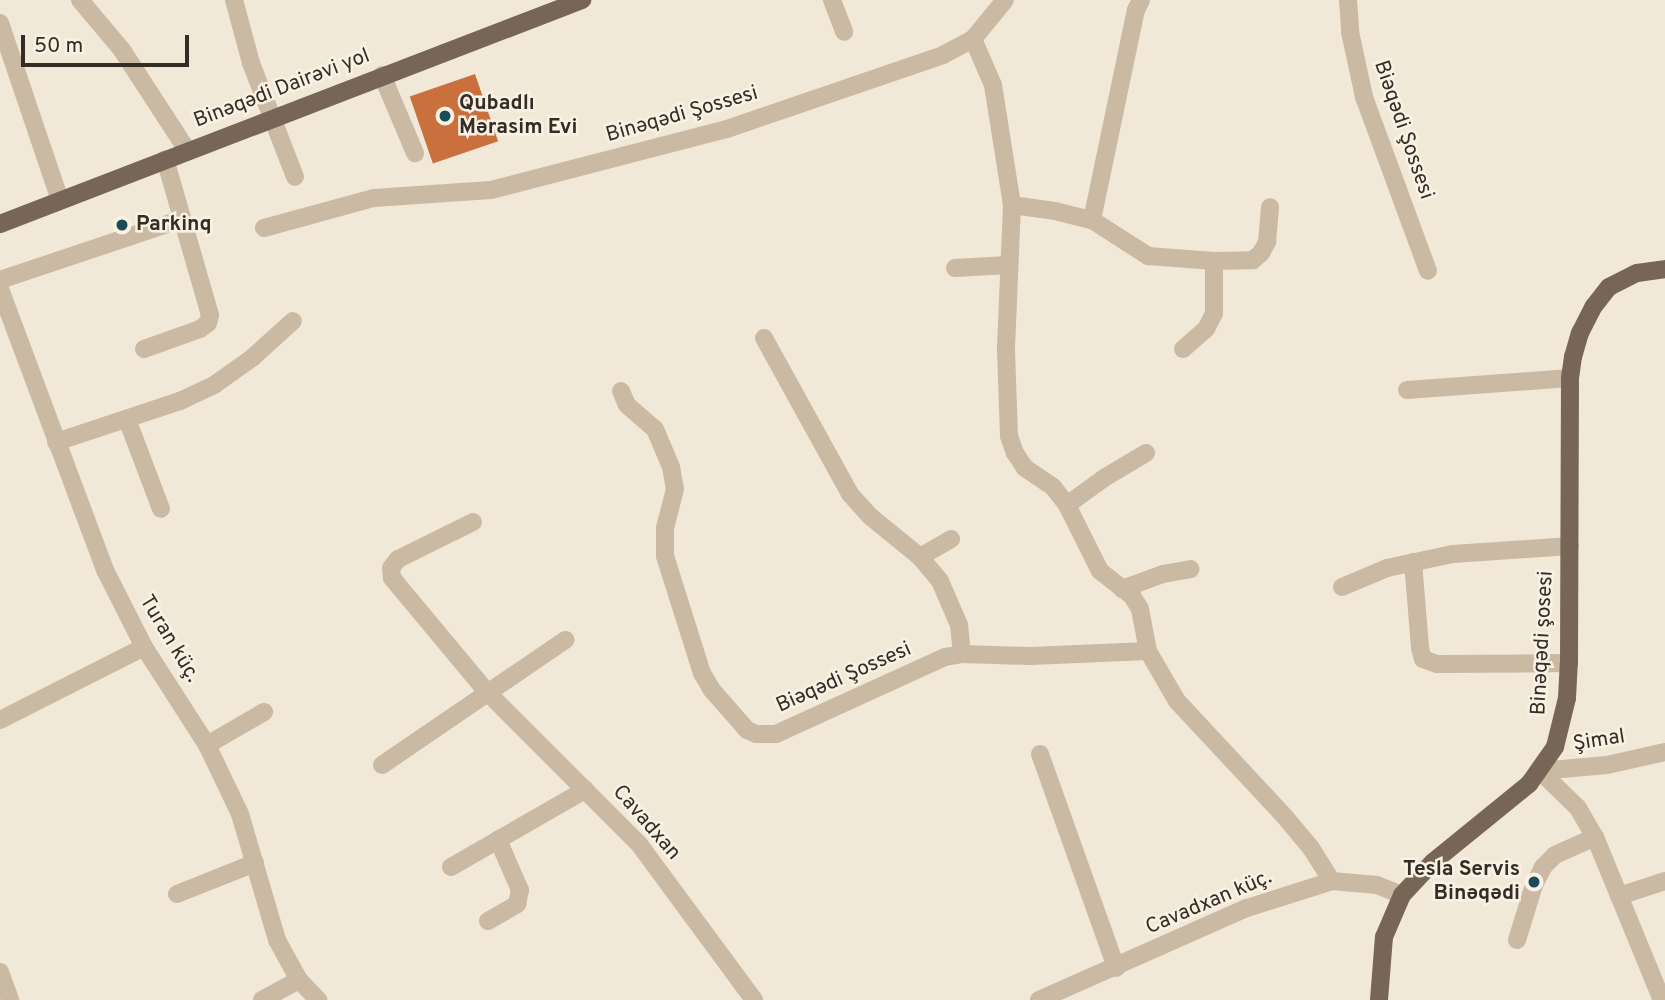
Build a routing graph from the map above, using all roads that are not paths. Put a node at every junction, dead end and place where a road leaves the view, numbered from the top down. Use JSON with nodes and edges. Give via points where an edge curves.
{"nodes":[{"id":1,"x":80,"y":0,"type":"edge"},
{"id":2,"x":234,"y":0,"type":"edge"},
{"id":3,"x":582,"y":0,"type":"edge"},
{"id":4,"x":832,"y":0,"type":"edge"},
{"id":5,"x":1005,"y":0,"type":"edge"},
{"id":6,"x":1141,"y":0,"type":"edge"},
{"id":7,"x":1348,"y":0,"type":"edge"},
{"id":8,"x":0,"y":23,"type":"edge"},
{"id":9,"x":844,"y":32,"type":"dead end"},
{"id":10,"x":973,"y":39,"type":"junction"},
{"id":11,"x":382,"y":75,"type":"junction"},
{"id":12,"x":272,"y":118,"type":"junction"},
{"id":13,"x":187,"y":150,"type":"junction"},
{"id":14,"x":415,"y":153,"type":"dead end"},
{"id":15,"x":165,"y":159,"type":"junction"},
{"id":16,"x":295,"y":177,"type":"dead end"},
{"id":17,"x":60,"y":200,"type":"junction"},
{"id":18,"x":1013,"y":205,"type":"junction"},
{"id":19,"x":1270,"y":207,"type":"dead end"},
{"id":20,"x":182,"y":219,"type":"junction"},
{"id":21,"x":1092,"y":220,"type":"junction"},
{"id":22,"x":0,"y":224,"type":"edge"},
{"id":23,"x":264,"y":228,"type":"dead end"},
{"id":24,"x":1214,"y":261,"type":"junction"},
{"id":25,"x":1009,"y":265,"type":"junction"},
{"id":26,"x":955,"y":268,"type":"dead end"},
{"id":27,"x":1665,"y":269,"type":"edge"},
{"id":28,"x":1428,"y":271,"type":"dead end"},
{"id":29,"x":0,"y":280,"type":"edge"},
{"id":30,"x":0,"y":289,"type":"edge"},
{"id":31,"x":293,"y":321,"type":"dead end"},
{"id":32,"x":764,"y":338,"type":"dead end"},
{"id":33,"x":144,"y":349,"type":"dead end"},
{"id":34,"x":1183,"y":349,"type":"dead end"},
{"id":35,"x":1570,"y":378,"type":"junction"},
{"id":36,"x":1407,"y":390,"type":"dead end"},
{"id":37,"x":621,"y":391,"type":"dead end"},
{"id":38,"x":127,"y":419,"type":"junction"},
{"id":39,"x":55,"y":442,"type":"junction"},
{"id":40,"x":1146,"y":453,"type":"dead end"},
{"id":41,"x":1067,"y":505,"type":"junction"},
{"id":42,"x":161,"y":509,"type":"dead end"},
{"id":43,"x":473,"y":522,"type":"dead end"},
{"id":44,"x":951,"y":540,"type":"dead end"},
{"id":45,"x":1570,"y":546,"type":"junction"},
{"id":46,"x":920,"y":557,"type":"junction"},
{"id":47,"x":1413,"y":562,"type":"junction"},
{"id":48,"x":1191,"y":569,"type":"dead end"},
{"id":49,"x":1342,"y":587,"type":"dead end"},
{"id":50,"x":1122,"y":589,"type":"junction"},
{"id":51,"x":565,"y":640,"type":"dead end"},
{"id":52,"x":144,"y":647,"type":"junction"},
{"id":53,"x":1148,"y":650,"type":"junction"},
{"id":54,"x":962,"y":654,"type":"junction"},
{"id":55,"x":1569,"y":663,"type":"junction"},
{"id":56,"x":487,"y":692,"type":"junction"},
{"id":57,"x":264,"y":712,"type":"dead end"},
{"id":58,"x":0,"y":720,"type":"edge"},
{"id":59,"x":207,"y":745,"type":"junction"},
{"id":60,"x":1665,"y":752,"type":"edge"},
{"id":61,"x":1040,"y":754,"type":"dead end"},
{"id":62,"x":382,"y":765,"type":"dead end"},
{"id":63,"x":1540,"y":771,"type":"junction"},
{"id":64,"x":585,"y":790,"type":"junction"},
{"id":65,"x":1595,"y":837,"type":"junction"},
{"id":66,"x":498,"y":840,"type":"junction"},
{"id":67,"x":256,"y":863,"type":"junction"},
{"id":68,"x":451,"y":867,"type":"dead end"},
{"id":69,"x":1332,"y":881,"type":"junction"},
{"id":70,"x":1665,"y":881,"type":"edge"},
{"id":71,"x":177,"y":894,"type":"dead end"},
{"id":72,"x":1402,"y":895,"type":"junction"},
{"id":73,"x":1619,"y":896,"type":"junction"},
{"id":74,"x":488,"y":921,"type":"dead end"},
{"id":75,"x":1517,"y":940,"type":"dead end"},
{"id":76,"x":1116,"y":968,"type":"junction"},
{"id":77,"x":0,"y":972,"type":"edge"},
{"id":78,"x":299,"y":980,"type":"junction"},
{"id":79,"x":10,"y":1000,"type":"edge"},
{"id":80,"x":262,"y":1000,"type":"edge"},
{"id":81,"x":318,"y":1000,"type":"edge"},
{"id":82,"x":754,"y":1000,"type":"edge"},
{"id":83,"x":1039,"y":1000,"type":"edge"},
{"id":84,"x":1379,"y":1000,"type":"edge"},
{"id":85,"x":1662,"y":1000,"type":"edge"}],
"edges":[{"from":1,"to":13,"type":"street","via":[[122,51]]},
{"from":2,"to":12,"type":"street"},
{"from":3,"to":11,"type":"main road","name":"Binəqədi Dairəvi yol"},
{"from":4,"to":9,"type":"street"},
{"from":5,"to":10,"type":"street","name":"Binəqədi Şossesi"},
{"from":6,"to":21,"type":"street"},
{"from":7,"to":28,"type":"street","name":"Biəqədi Şossesi","via":[[1364,97]]},
{"from":8,"to":17,"type":"street"},
{"from":10,"to":18,"type":"street","via":[[993,85]]},
{"from":10,"to":23,"type":"street","name":"Binəqədi Şossesi","via":[[943,55],[714,132],[491,190],[374,198]]},
{"from":11,"to":12,"type":"main road","name":"Binəqədi Dairəvi yol"},
{"from":11,"to":14,"type":"street"},
{"from":12,"to":13,"type":"main road","name":"Binəqədi Dairəvi yol"},
{"from":12,"to":16,"type":"street"},
{"from":13,"to":15,"type":"main road","name":"Binəqədi Dairəvi yol"},
{"from":15,"to":17,"type":"main road","name":"Binəqədi Dairəvi yol"},
{"from":15,"to":20,"type":"street"},
{"from":17,"to":22,"type":"main road","name":"Binəqədi Dairəvi yol"},
{"from":18,"to":21,"type":"street"},
{"from":18,"to":25,"type":"street"},
{"from":19,"to":24,"type":"street","via":[[1267,242],[1261,253],[1253,260]]},
{"from":20,"to":29,"type":"street"},
{"from":20,"to":33,"type":"street","via":[[210,315],[208,324]]},
{"from":21,"to":24,"type":"street","via":[[1147,256]]},
{"from":24,"to":34,"type":"street","via":[[1214,313],[1206,329]]},
{"from":25,"to":26,"type":"street"},
{"from":25,"to":41,"type":"street","via":[[1009,436],[1025,468],[1053,487]]},
{"from":27,"to":35,"type":"main road","name":"Binəqədi şosesi","via":[[1637,273],[1609,287],[1580,333]]},
{"from":30,"to":39,"type":"street","name":"Turan küç."},
{"from":31,"to":38,"type":"street","via":[[214,385]]},
{"from":32,"to":46,"type":"street","via":[[850,494]]},
{"from":35,"to":36,"type":"street"},
{"from":35,"to":45,"type":"main road","name":"Binəqədi şosesi"},
{"from":37,"to":54,"type":"street","name":"Biəqədi Şossesi","via":[[627,405],[655,429],[671,467],[675,489],[665,528],[665,556],[702,673],[747,730],[776,734],[945,657]]},
{"from":38,"to":39,"type":"street"},
{"from":38,"to":42,"type":"street"},
{"from":39,"to":52,"type":"street","name":"Turan küç.","via":[[106,572]]},
{"from":40,"to":41,"type":"street"},
{"from":41,"to":50,"type":"street","via":[[1100,571]]},
{"from":43,"to":56,"type":"street","name":"Cavadxan","via":[[398,559],[391,568],[392,578]]},
{"from":44,"to":46,"type":"street"},
{"from":45,"to":47,"type":"street","via":[[1452,554]]},
{"from":45,"to":55,"type":"main road","name":"Binəqədi şosesi"},
{"from":46,"to":54,"type":"street","via":[[950,602],[959,625]]},
{"from":47,"to":49,"type":"street"},
{"from":47,"to":55,"type":"street","via":[[1423,659],[1437,664]]},
{"from":48,"to":50,"type":"street"},
{"from":50,"to":53,"type":"street","via":[[1140,609]]},
{"from":51,"to":56,"type":"street"},
{"from":52,"to":58,"type":"street"},
{"from":52,"to":59,"type":"street","name":"Turan küç."},
{"from":53,"to":54,"type":"street","name":"Biəqədi Şossesi"},
{"from":53,"to":69,"type":"street","via":[[1177,701],[1285,817]]},
{"from":55,"to":63,"type":"main road","name":"Binəqədi şosesi","via":[[1563,721],[1555,747]]},
{"from":56,"to":62,"type":"street"},
{"from":56,"to":64,"type":"street","name":"Cavadxan"},
{"from":57,"to":59,"type":"street"},
{"from":59,"to":67,"type":"street","name":"Turan küç.","via":[[240,814]]},
{"from":60,"to":63,"type":"street","name":"Şimal","via":[[1608,765]]},
{"from":61,"to":76,"type":"street"},
{"from":63,"to":65,"type":"street","via":[[1571,799]]},
{"from":63,"to":72,"type":"main road","name":"Binəqədi şosesi","via":[[1511,801],[1433,862]]},
{"from":64,"to":66,"type":"street"},
{"from":64,"to":82,"type":"street","name":"Cavadxan","via":[[639,844]]},
{"from":65,"to":73,"type":"street"},
{"from":65,"to":75,"type":"street","via":[[1555,855],[1543,867]]},
{"from":66,"to":68,"type":"street"},
{"from":66,"to":74,"type":"street","via":[[520,890],[517,904]]},
{"from":67,"to":71,"type":"street"},
{"from":67,"to":78,"type":"street","name":"Turan küç.","via":[[277,940]]},
{"from":69,"to":72,"type":"street","name":"Cavadxan küç.","via":[[1377,885]]},
{"from":69,"to":76,"type":"street","name":"Cavadxan küç.","via":[[1247,908]]},
{"from":70,"to":73,"type":"street"},
{"from":72,"to":84,"type":"main road","name":"Binəqədi şosesi","via":[[1384,937]]},
{"from":73,"to":85,"type":"street"},
{"from":76,"to":83,"type":"street","name":"Cavadxan küç."},
{"from":77,"to":79,"type":"street"},
{"from":78,"to":80,"type":"street"},
{"from":78,"to":81,"type":"street","name":"Turan küç."}]}
